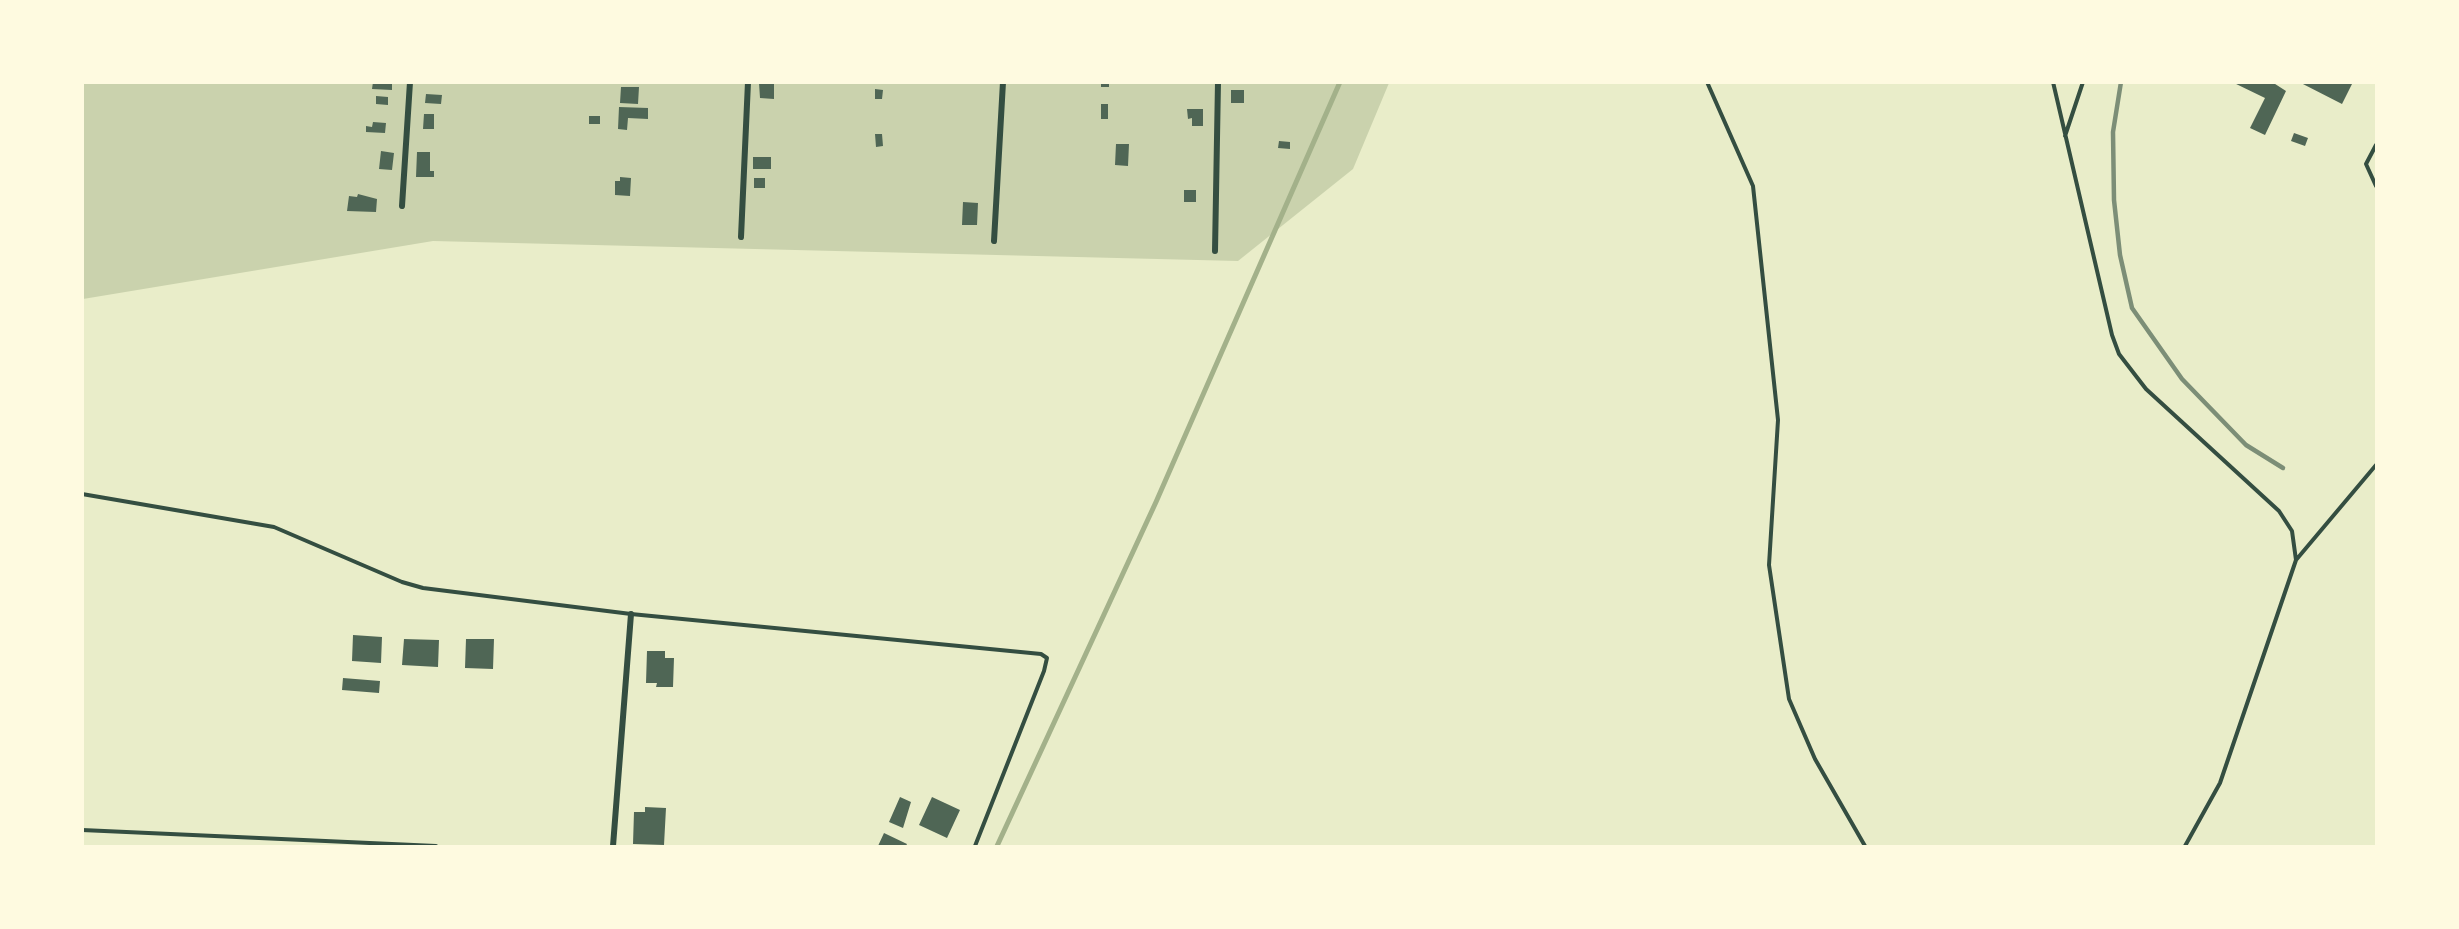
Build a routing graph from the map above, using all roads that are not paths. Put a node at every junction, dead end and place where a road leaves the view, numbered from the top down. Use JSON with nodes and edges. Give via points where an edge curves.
{"nodes":[{"id":1,"x":410,"y":82,"type":"edge"},
{"id":2,"x":748,"y":82,"type":"edge"},
{"id":3,"x":1003,"y":82,"type":"edge"},
{"id":4,"x":1218,"y":82,"type":"edge"},
{"id":5,"x":1707,"y":82,"type":"edge"},
{"id":6,"x":2052,"y":82,"type":"edge"},
{"id":7,"x":2083,"y":82,"type":"edge"},
{"id":8,"x":2064,"y":137,"type":"junction"},
{"id":9,"x":2376,"y":145,"type":"edge"},
{"id":10,"x":2376,"y":186,"type":"edge"},
{"id":11,"x":402,"y":206,"type":"dead end"},
{"id":12,"x":741,"y":237,"type":"dead end"},
{"id":13,"x":994,"y":241,"type":"dead end"},
{"id":14,"x":1215,"y":251,"type":"dead end"},
{"id":15,"x":2376,"y":465,"type":"edge"},
{"id":16,"x":82,"y":494,"type":"edge"},
{"id":17,"x":2296,"y":560,"type":"junction"},
{"id":18,"x":631,"y":614,"type":"junction"},
{"id":19,"x":82,"y":830,"type":"edge"},
{"id":20,"x":436,"y":846,"type":"edge"},
{"id":21,"x":613,"y":846,"type":"edge"},
{"id":22,"x":975,"y":846,"type":"edge"},
{"id":23,"x":1865,"y":846,"type":"edge"},
{"id":24,"x":2185,"y":846,"type":"edge"}],
"edges":[{"from":1,"to":11,"type":"street"},
{"from":2,"to":12,"type":"street"},
{"from":3,"to":13,"type":"street"},
{"from":4,"to":14,"type":"street"},
{"from":5,"to":23,"type":"lane","via":[[1753,186],[1778,420],[1769,565],[1789,699],[1815,759]]},
{"from":6,"to":8,"type":"lane"},
{"from":7,"to":8,"type":"lane"},
{"from":8,"to":17,"type":"lane","via":[[2119,354],[2146,389],[2279,511],[2292,531]]},
{"from":9,"to":10,"type":"lane","via":[[2366,164]]},
{"from":15,"to":17,"type":"lane"},
{"from":16,"to":18,"type":"lane","via":[[274,527],[412,586]]},
{"from":17,"to":24,"type":"lane","via":[[2220,783]]},
{"from":18,"to":21,"type":"street"},
{"from":18,"to":22,"type":"lane","via":[[1044,656],[1044,671]]},
{"from":19,"to":20,"type":"lane"}]}
